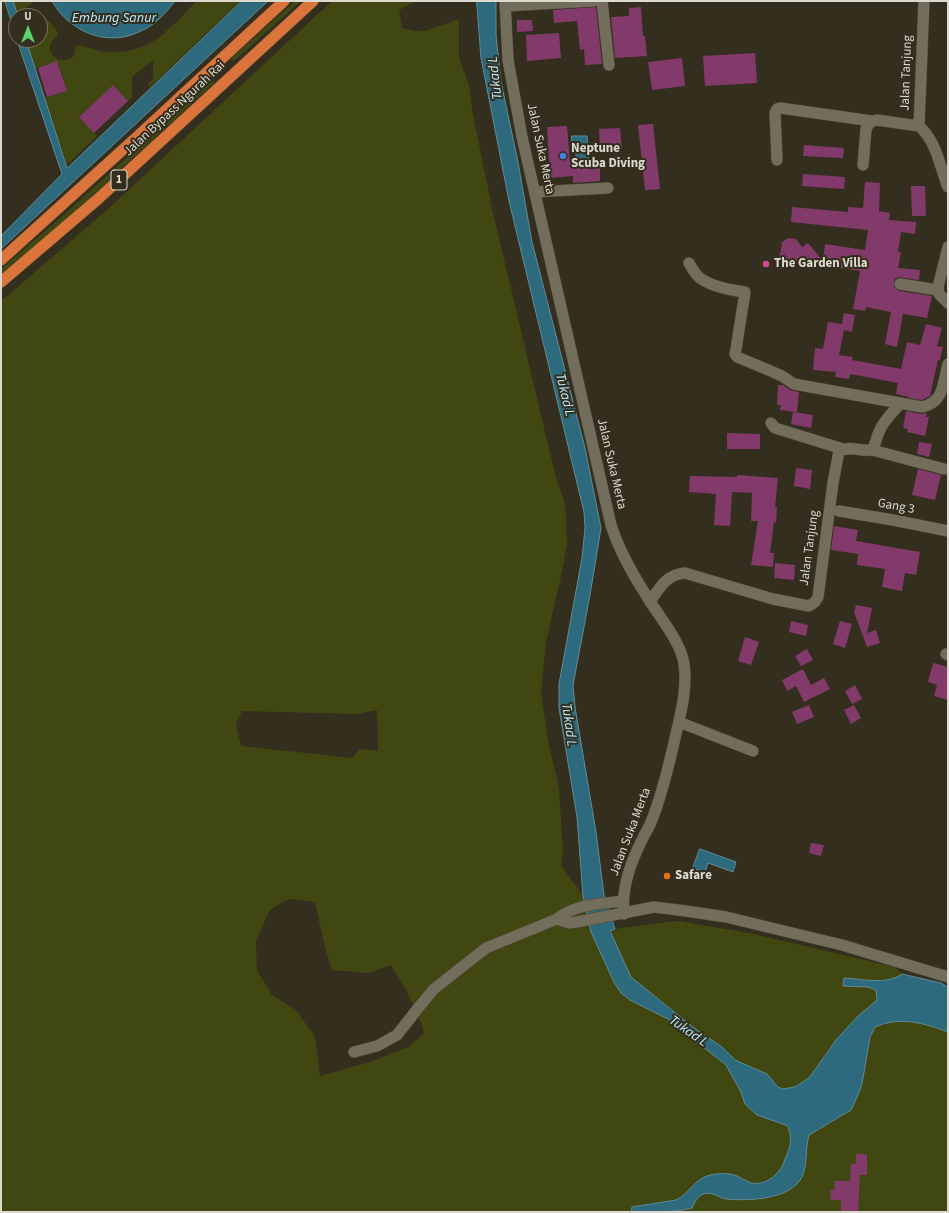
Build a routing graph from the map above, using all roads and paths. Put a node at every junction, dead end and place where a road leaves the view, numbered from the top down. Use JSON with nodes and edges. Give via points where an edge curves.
{"nodes":[{"id":1,"x":284,"y":1,"type":"edge"},
{"id":2,"x":313,"y":1,"type":"edge"},
{"id":3,"x":593,"y":1,"type":"edge"},
{"id":4,"x":602,"y":1,"type":"edge"},
{"id":5,"x":924,"y":1,"type":"edge"},
{"id":6,"x":505,"y":4,"type":"edge"},
{"id":7,"x":220,"y":61,"type":"junction"},
{"id":8,"x":609,"y":65,"type":"dead end"},
{"id":9,"x":234,"y":74,"type":"junction"},
{"id":10,"x":872,"y":121,"type":"junction"},
{"id":11,"x":919,"y":126,"type":"junction"},
{"id":12,"x":778,"y":160,"type":"dead end"},
{"id":13,"x":863,"y":165,"type":"dead end"},
{"id":14,"x":948,"y":187,"type":"edge"},
{"id":15,"x":608,"y":188,"type":"dead end"},
{"id":16,"x":535,"y":192,"type":"junction"},
{"id":17,"x":948,"y":248,"type":"edge"},
{"id":18,"x":1,"y":260,"type":"edge"},
{"id":19,"x":688,"y":263,"type":"dead end"},
{"id":20,"x":1,"y":282,"type":"edge"},
{"id":21,"x":900,"y":284,"type":"dead end"},
{"id":22,"x":938,"y":290,"type":"junction"},
{"id":23,"x":948,"y":303,"type":"edge"},
{"id":24,"x":948,"y":364,"type":"edge"},
{"id":25,"x":900,"y":404,"type":"junction"},
{"id":26,"x":771,"y":423,"type":"dead end"},
{"id":27,"x":843,"y":449,"type":"junction"},
{"id":28,"x":872,"y":450,"type":"junction"},
{"id":29,"x":944,"y":469,"type":"dead end"},
{"id":30,"x":839,"y":511,"type":"dead end"},
{"id":31,"x":948,"y":531,"type":"edge"},
{"id":32,"x":650,"y":602,"type":"junction"},
{"id":33,"x":679,"y":722,"type":"junction"},
{"id":34,"x":753,"y":751,"type":"dead end"},
{"id":35,"x":623,"y":901,"type":"junction"},
{"id":36,"x":619,"y":915,"type":"junction"},
{"id":37,"x":557,"y":919,"type":"junction"},
{"id":38,"x":948,"y":977,"type":"edge"},
{"id":39,"x":354,"y":1052,"type":"dead end"}],
"edges":[{"from":1,"to":7,"type":"highway","name":"Jalan Bypass Ngurah Rai","number":"1"},
{"from":2,"to":9,"type":"highway","name":"Jalan Bypass Ngurah Rai","number":"1"},
{"from":3,"to":6,"type":"street"},
{"from":4,"to":8,"type":"street"},
{"from":5,"to":11,"type":"street","name":"Jalan Tanjung"},
{"from":6,"to":16,"type":"street","name":"Jalan Suka Merta","via":[[506,43],[511,81]]},
{"from":7,"to":9,"type":"highway"},
{"from":7,"to":18,"type":"highway","name":"Jalan Bypass Ngurah Rai","number":"1"},
{"from":9,"to":20,"type":"highway","name":"Jalan Bypass Ngurah Rai","number":"1","via":[[98,199]]},
{"from":10,"to":11,"type":"street"},
{"from":10,"to":12,"type":"street","via":[[777,109],[775,113]]},
{"from":10,"to":13,"type":"street","via":[[866,129]]},
{"from":11,"to":14,"type":"street","name":"Jalan Tanjung","via":[[934,145]]},
{"from":15,"to":16,"type":"street"},
{"from":16,"to":32,"type":"street","name":"Jalan Suka Merta","via":[[611,525],[624,557]]},
{"from":17,"to":22,"type":"street"},
{"from":19,"to":25,"type":"street","via":[[699,277],[706,281],[745,292],[737,357],[782,376],[794,384]]},
{"from":21,"to":22,"type":"street"},
{"from":22,"to":23,"type":"street"},
{"from":24,"to":25,"type":"street","via":[[942,391],[936,401],[930,406],[922,407]]},
{"from":25,"to":28,"type":"street","via":[[882,425]]},
{"from":26,"to":27,"type":"street","via":[[775,428]]},
{"from":27,"to":28,"type":"street"},
{"from":27,"to":32,"type":"street","name":"Jalan Tanjung","via":[[839,451],[837,458],[818,597],[809,606],[685,573],[670,576]]},
{"from":28,"to":29,"type":"street"},
{"from":30,"to":31,"type":"street","name":"Gang 3"},
{"from":32,"to":33,"type":"street","name":"Jalan Suka Merta","via":[[671,632],[684,664],[685,688]]},
{"from":33,"to":34,"type":"street"},
{"from":33,"to":35,"type":"street","name":"Jalan Suka Merta","via":[[661,795],[634,857]]},
{"from":35,"to":36,"type":"street","name":"Jalan Suka Merta"},
{"from":35,"to":37,"type":"street","via":[[574,908]]},
{"from":36,"to":37,"type":"street","via":[[570,923]]},
{"from":36,"to":38,"type":"street","via":[[654,907],[726,918],[842,945]]},
{"from":37,"to":39,"type":"street","via":[[486,948],[434,989],[397,1035],[377,1046]]}]}
